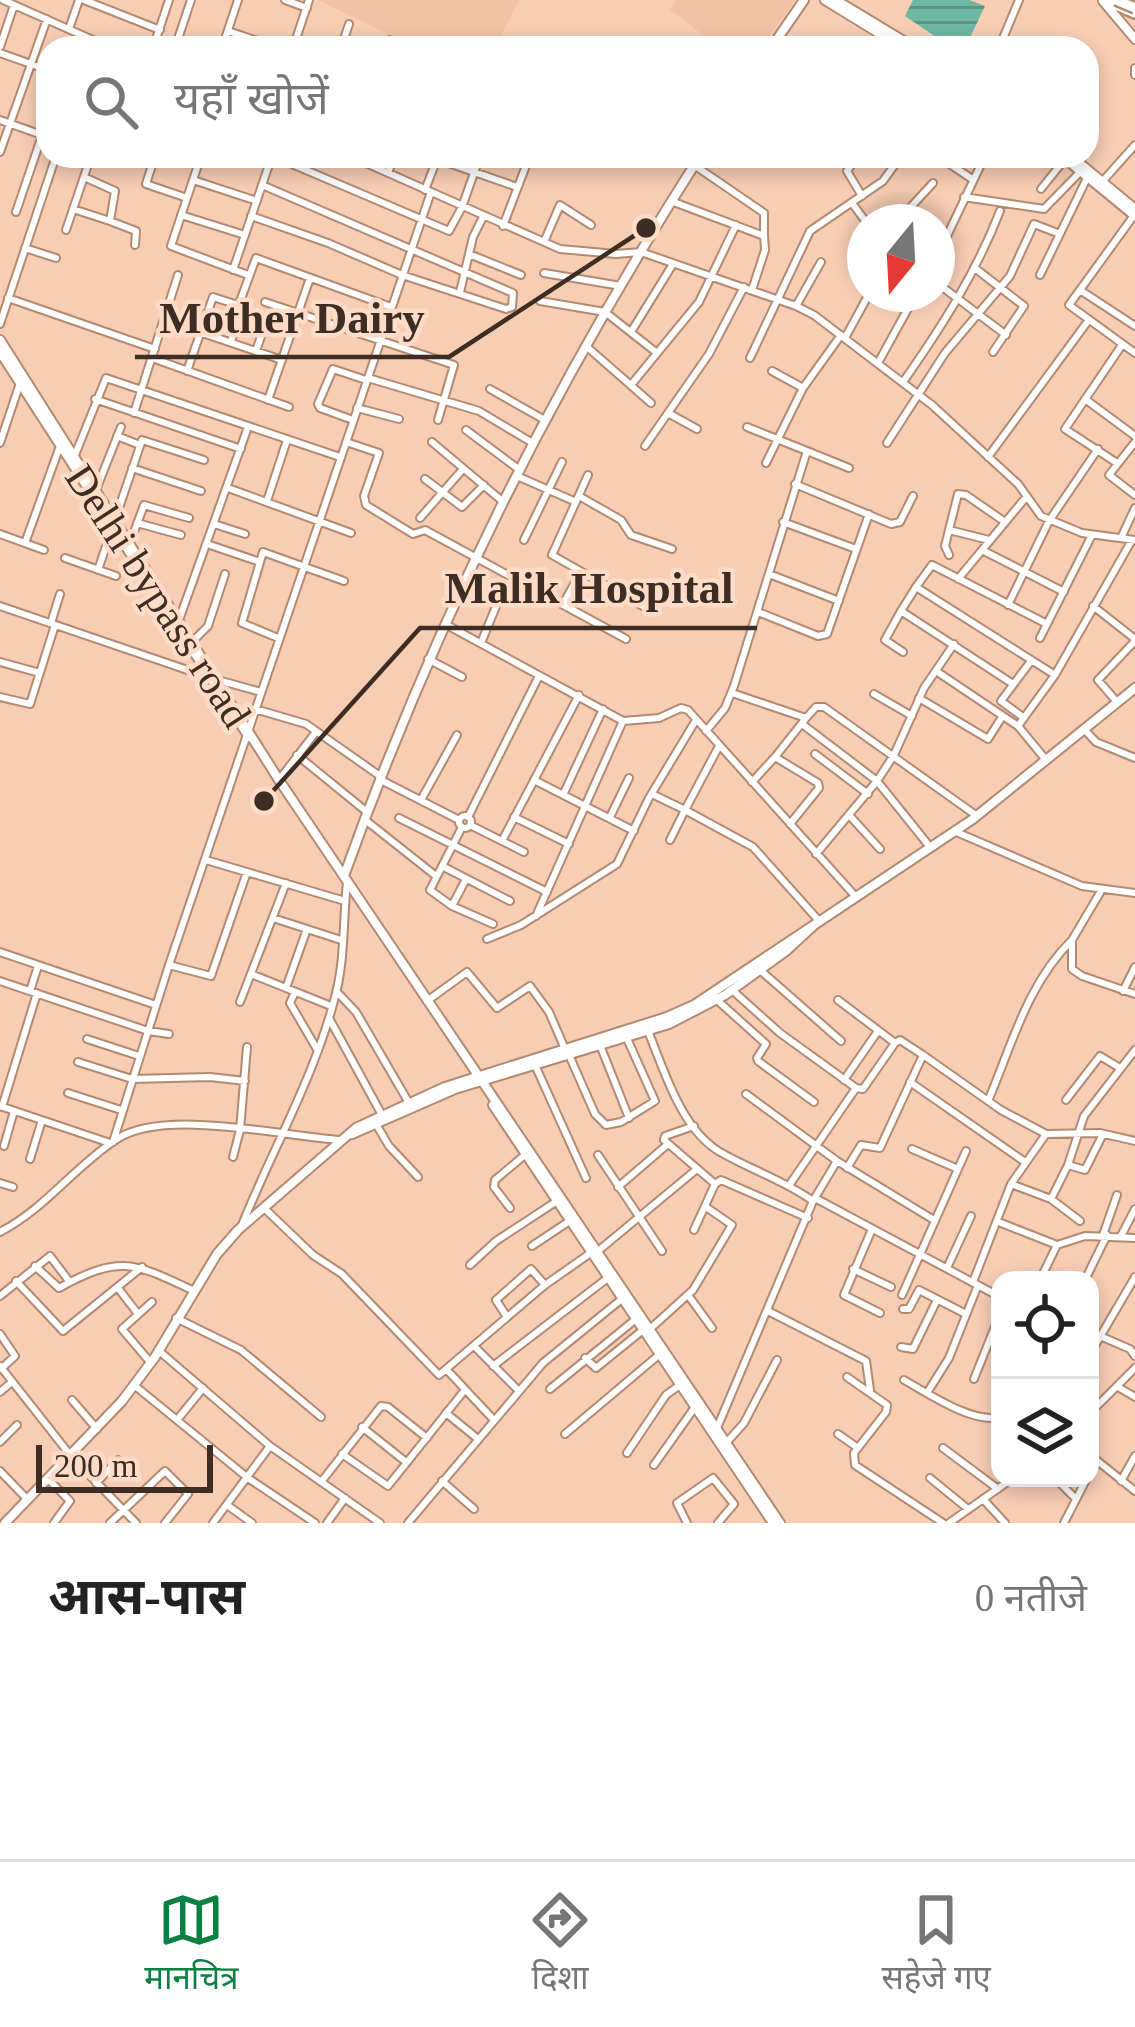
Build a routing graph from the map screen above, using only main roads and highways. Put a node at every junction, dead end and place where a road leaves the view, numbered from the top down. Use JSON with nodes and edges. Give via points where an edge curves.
{"nodes":[{"id":1,"x":805,"y":0,"type":"edge"},
{"id":2,"x":825,"y":0,"type":"edge"},
{"id":3,"x":836,"y":0,"type":"edge"},
{"id":4,"x":1104,"y":0,"type":"edge"},
{"id":5,"x":1127,"y":5,"type":"edge"},
{"id":6,"x":780,"y":36,"type":"edge"},
{"id":7,"x":884,"y":36,"type":"edge"},
{"id":8,"x":895,"y":36,"type":"edge"},
{"id":9,"x":1135,"y":39,"type":"edge"},
{"id":10,"x":692,"y":168,"type":"edge"},
{"id":11,"x":1083,"y":168,"type":"edge"},
{"id":12,"x":1131,"y":210,"type":"edge"},
{"id":13,"x":0,"y":340,"type":"edge"},
{"id":14,"x":0,"y":352,"type":"edge"},
{"id":15,"x":19,"y":378,"type":"junction"},
{"id":16,"x":113,"y":523,"type":"junction"},
{"id":17,"x":213,"y":678,"type":"junction"},
{"id":18,"x":1135,"y":688,"type":"edge"},
{"id":19,"x":345,"y":879,"type":"junction"},
{"id":20,"x":816,"y":924,"type":"junction"},
{"id":21,"x":626,"y":1034,"type":"junction"},
{"id":22,"x":567,"y":1052,"type":"junction"},
{"id":23,"x":480,"y":1080,"type":"junction"},
{"id":24,"x":379,"y":1119,"type":"junction"},
{"id":25,"x":595,"y":1251,"type":"junction"},
{"id":26,"x":647,"y":1329,"type":"junction"},
{"id":27,"x":683,"y":1383,"type":"junction"},
{"id":28,"x":711,"y":1424,"type":"junction"},
{"id":29,"x":4,"y":1523,"type":"edge"},
{"id":30,"x":776,"y":1523,"type":"edge"}],
"edges":[{"from":1,"to":6,"type":"main road"},
{"from":2,"to":7,"type":"main road"},
{"from":3,"to":8,"type":"main road"},
{"from":4,"to":5,"type":"main road"},
{"from":4,"to":9,"type":"main road"},
{"from":10,"to":19,"type":"main road","via":[[501,500],[379,777]]},
{"from":11,"to":12,"type":"main road"},
{"from":13,"to":15,"type":"main road","name":"Delhi bypass road"},
{"from":14,"to":15,"type":"main road","name":"Delhi bypass road"},
{"from":15,"to":16,"type":"main road","name":"Delhi bypass road"},
{"from":16,"to":17,"type":"main road","name":"Delhi bypass road"},
{"from":16,"to":17,"type":"main road","name":"Delhi bypass road"},
{"from":17,"to":19,"type":"main road","name":"Delhi bypass road"},
{"from":18,"to":20,"type":"main road","via":[[977,816]]},
{"from":19,"to":23,"type":"main road","name":"Delhi bypass road"},
{"from":20,"to":21,"type":"main road","via":[[694,1005]]},
{"from":20,"to":21,"type":"main road","via":[[716,1000]]},
{"from":21,"to":22,"type":"main road"},
{"from":21,"to":22,"type":"main road"},
{"from":22,"to":23,"type":"main road"},
{"from":22,"to":23,"type":"main road"},
{"from":23,"to":24,"type":"main road"},
{"from":23,"to":24,"type":"main road"},
{"from":23,"to":25,"type":"main road"},
{"from":23,"to":25,"type":"main road"},
{"from":24,"to":29,"type":"main road","via":[[240,1228],[134,1385]]},
{"from":25,"to":26,"type":"main road"},
{"from":25,"to":26,"type":"main road"},
{"from":26,"to":27,"type":"main road"},
{"from":26,"to":27,"type":"main road"},
{"from":27,"to":28,"type":"main road"},
{"from":27,"to":28,"type":"main road"},
{"from":28,"to":30,"type":"main road"},
{"from":28,"to":30,"type":"main road"}]}
